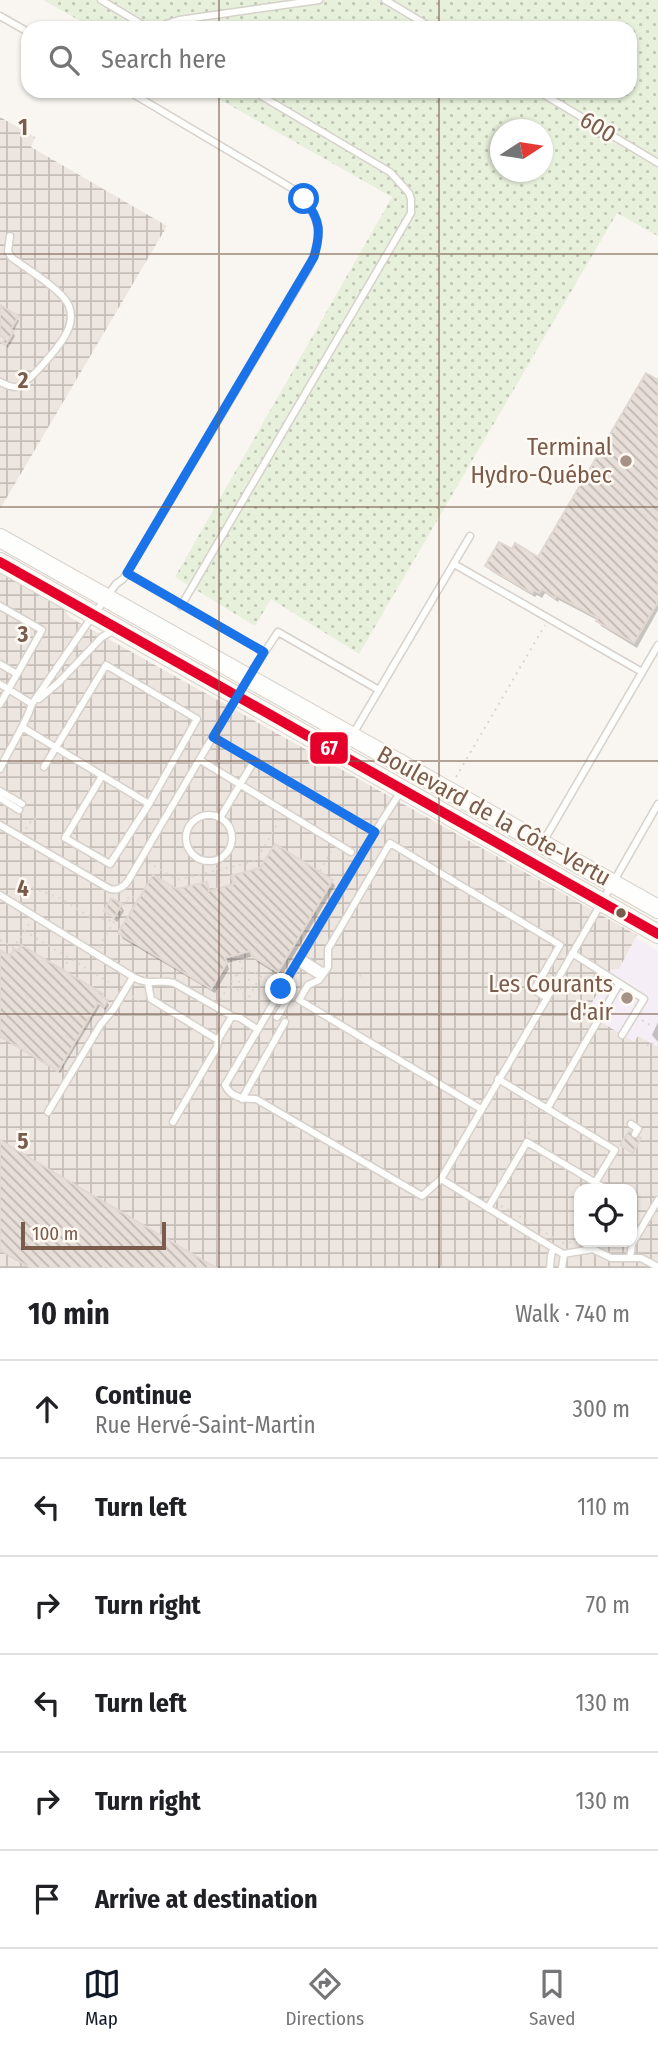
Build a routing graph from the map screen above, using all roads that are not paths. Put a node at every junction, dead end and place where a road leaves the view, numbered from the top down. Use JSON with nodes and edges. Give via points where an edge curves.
{"nodes":[{"id":1,"x":101,"y":0,"type":"edge"},
{"id":2,"x":319,"y":0,"type":"edge"},
{"id":3,"x":385,"y":0,"type":"edge"},
{"id":4,"x":0,"y":16,"type":"edge"},
{"id":5,"x":136,"y":21,"type":"edge"},
{"id":6,"x":176,"y":21,"type":"edge"},
{"id":7,"x":420,"y":21,"type":"edge"},
{"id":8,"x":21,"y":28,"type":"edge"},
{"id":9,"x":140,"y":98,"type":"edge"},
{"id":10,"x":265,"y":98,"type":"edge"},
{"id":11,"x":550,"y":98,"type":"edge"},
{"id":12,"x":658,"y":163,"type":"edge"},
{"id":13,"x":10,"y":236,"type":"dead end"},
{"id":14,"x":0,"y":382,"type":"edge"},
{"id":15,"x":470,"y":536,"type":"dead end"},
{"id":16,"x":0,"y":538,"type":"edge"},
{"id":17,"x":0,"y":562,"type":"edge"},
{"id":18,"x":454,"y":564,"type":"junction"},
{"id":19,"x":127,"y":573,"type":"junction"},
{"id":20,"x":107,"y":597,"type":"junction"},
{"id":21,"x":0,"y":606,"type":"edge"},
{"id":22,"x":181,"y":606,"type":"junction"},
{"id":23,"x":94,"y":615,"type":"junction"},
{"id":24,"x":118,"y":629,"type":"junction"},
{"id":25,"x":658,"y":645,"type":"edge"},
{"id":26,"x":264,"y":652,"type":"junction"},
{"id":27,"x":0,"y":664,"type":"edge"},
{"id":28,"x":642,"y":672,"type":"junction"},
{"id":29,"x":17,"y":674,"type":"junction"},
{"id":30,"x":248,"y":677,"type":"junction"},
{"id":31,"x":0,"y":684,"type":"edge"},
{"id":32,"x":9,"y":690,"type":"junction"},
{"id":33,"x":379,"y":690,"type":"junction"},
{"id":34,"x":238,"y":697,"type":"junction"},
{"id":35,"x":0,"y":704,"type":"edge"},
{"id":36,"x":32,"y":705,"type":"junction"},
{"id":37,"x":22,"y":727,"type":"junction"},
{"id":38,"x":352,"y":736,"type":"junction"},
{"id":39,"x":213,"y":737,"type":"junction"},
{"id":40,"x":55,"y":748,"type":"junction"},
{"id":41,"x":8,"y":751,"type":"junction"},
{"id":42,"x":0,"y":758,"type":"edge"},
{"id":43,"x":200,"y":760,"type":"junction"},
{"id":44,"x":254,"y":761,"type":"junction"},
{"id":45,"x":44,"y":767,"type":"dead end"},
{"id":46,"x":0,"y":769,"type":"edge"},
{"id":47,"x":102,"y":776,"type":"junction"},
{"id":48,"x":240,"y":785,"type":"junction"},
{"id":49,"x":402,"y":790,"type":"junction"},
{"id":50,"x":0,"y":791,"type":"edge"},
{"id":51,"x":0,"y":798,"type":"edge"},
{"id":52,"x":149,"y":804,"type":"junction"},
{"id":53,"x":657,"y":807,"type":"edge"},
{"id":54,"x":220,"y":818,"type":"junction"},
{"id":55,"x":0,"y":825,"type":"edge"},
{"id":56,"x":375,"y":832,"type":"junction"},
{"id":57,"x":542,"y":844,"type":"junction"},
{"id":58,"x":351,"y":852,"type":"dead end"},
{"id":59,"x":612,"y":883,"type":"junction"},
{"id":60,"x":0,"y":895,"type":"edge"},
{"id":61,"x":601,"y":902,"type":"junction"},
{"id":62,"x":658,"y":909,"type":"edge"},
{"id":63,"x":658,"y":934,"type":"edge"},
{"id":64,"x":572,"y":953,"type":"junction"},
{"id":65,"x":299,"y":960,"type":"junction"},
{"id":66,"x":323,"y":975,"type":"junction"},
{"id":67,"x":133,"y":977,"type":"junction"},
{"id":68,"x":148,"y":983,"type":"junction"},
{"id":69,"x":619,"y":984,"type":"junction"},
{"id":70,"x":278,"y":994,"type":"junction"},
{"id":71,"x":547,"y":998,"type":"junction"},
{"id":72,"x":232,"y":1016,"type":"junction"},
{"id":73,"x":277,"y":1017,"type":"dead end"},
{"id":74,"x":285,"y":1022,"type":"dead end"},
{"id":75,"x":257,"y":1029,"type":"junction"},
{"id":76,"x":622,"y":1034,"type":"dead end"},
{"id":77,"x":218,"y":1040,"type":"junction"},
{"id":78,"x":498,"y":1079,"type":"junction"},
{"id":79,"x":242,"y":1099,"type":"junction"},
{"id":80,"x":481,"y":1109,"type":"junction"},
{"id":81,"x":547,"y":1109,"type":"junction"},
{"id":82,"x":48,"y":1112,"type":"dead end"},
{"id":83,"x":173,"y":1122,"type":"dead end"},
{"id":84,"x":631,"y":1124,"type":"dead end"},
{"id":85,"x":635,"y":1135,"type":"dead end"},
{"id":86,"x":441,"y":1179,"type":"junction"},
{"id":87,"x":595,"y":1183,"type":"joint"},
{"id":88,"x":658,"y":1199,"type":"edge"},
{"id":89,"x":488,"y":1208,"type":"junction"},
{"id":90,"x":588,"y":1247,"type":"edge"},
{"id":91,"x":553,"y":1248,"type":"junction"},
{"id":92,"x":589,"y":1250,"type":"junction"},
{"id":93,"x":564,"y":1254,"type":"junction"},
{"id":94,"x":634,"y":1261,"type":"junction"},
{"id":95,"x":658,"y":1267,"type":"edge"},
{"id":96,"x":550,"y":1268,"type":"edge"},
{"id":97,"x":562,"y":1268,"type":"edge"}],
"edges":[{"from":1,"to":5,"type":"lane"},
{"from":2,"to":6,"type":"lane"},
{"from":3,"to":7,"type":"lane"},
{"from":4,"to":8,"type":"lane"},
{"from":9,"to":19,"type":"lane","via":[[293,189],[312,209],[319,233],[308,269]]},
{"from":10,"to":22,"type":"lane","via":[[390,172],[409,193],[411,213]]},
{"from":11,"to":12,"type":"lane","name":"600"},
{"from":13,"to":14,"type":"lane","via":[[11,257],[66,299],[71,321],[67,333],[32,377],[14,388]]},
{"from":15,"to":18,"type":"lane"},
{"from":16,"to":20,"type":"street","name":"Boulevard de la Côte-Vertu"},
{"from":17,"to":23,"type":"street","name":"Boulevard de la Côte-Vertu"},
{"from":18,"to":28,"type":"lane"},
{"from":18,"to":33,"type":"lane"},
{"from":19,"to":20,"type":"lane"},
{"from":19,"to":22,"type":"lane"},
{"from":20,"to":23,"type":"lane"},
{"from":20,"to":30,"type":"street","name":"Boulevard de la Côte-Vertu"},
{"from":21,"to":29,"type":"lane","via":[[42,630]]},
{"from":22,"to":26,"type":"lane"},
{"from":23,"to":24,"type":"street","name":"Boulevard de la Côte-Vertu"},
{"from":23,"to":36,"type":"lane"},
{"from":24,"to":34,"type":"street","name":"Boulevard de la Côte-Vertu"},
{"from":24,"to":36,"type":"lane","via":[[102,637]]},
{"from":25,"to":28,"type":"lane"},
{"from":26,"to":30,"type":"lane"},
{"from":26,"to":33,"type":"lane","via":[[278,632]]},
{"from":27,"to":29,"type":"lane"},
{"from":28,"to":57,"type":"lane"},
{"from":29,"to":32,"type":"lane"},
{"from":30,"to":34,"type":"lane"},
{"from":30,"to":38,"type":"street","name":"Boulevard de la Côte-Vertu"},
{"from":31,"to":32,"type":"lane"},
{"from":32,"to":35,"type":"lane"},
{"from":32,"to":36,"type":"lane"},
{"from":33,"to":38,"type":"lane"},
{"from":34,"to":39,"type":"lane"},
{"from":34,"to":49,"type":"street","name":"Boulevard de la Côte-Vertu"},
{"from":36,"to":37,"type":"lane"},
{"from":37,"to":40,"type":"lane"},
{"from":37,"to":41,"type":"lane"},
{"from":38,"to":57,"type":"street","name":"Boulevard de la Côte-Vertu"},
{"from":39,"to":43,"type":"lane"},
{"from":39,"to":44,"type":"lane"},
{"from":40,"to":45,"type":"lane"},
{"from":40,"to":47,"type":"lane"},
{"from":40,"to":52,"type":"lane","via":[[106,665],[197,719]]},
{"from":41,"to":42,"type":"lane"},
{"from":41,"to":46,"type":"lane"},
{"from":43,"to":48,"type":"lane"},
{"from":43,"to":55,"type":"lane","via":[[128,881],[118,889],[107,888]]},
{"from":44,"to":48,"type":"lane"},
{"from":44,"to":56,"type":"lane"},
{"from":47,"to":52,"type":"lane"},
{"from":47,"to":52,"type":"lane","via":[[65,838],[110,864]]},
{"from":48,"to":54,"type":"lane"},
{"from":48,"to":58,"type":"lane"},
{"from":49,"to":56,"type":"lane"},
{"from":49,"to":61,"type":"street","name":"Boulevard de la Côte-Vertu"},
{"from":50,"to":51,"type":"lane","via":[[20,807]]},
{"from":53,"to":59,"type":"lane"},
{"from":54,"to":54,"type":"lane","via":[[231,830],[231,845],[215,861],[200,860],[186,843],[192,822],[198,817]]},
{"from":56,"to":65,"type":"lane"},
{"from":57,"to":59,"type":"street","name":"Boulevard de la Côte-Vertu"},
{"from":59,"to":61,"type":"lane"},
{"from":59,"to":62,"type":"street","name":"Boulevard de la Côte-Vertu"},
{"from":60,"to":67,"type":"lane"},
{"from":61,"to":63,"type":"street","name":"Boulevard de la Côte-Vertu"},
{"from":61,"to":64,"type":"lane"},
{"from":64,"to":69,"type":"lane"},
{"from":64,"to":71,"type":"lane"},
{"from":65,"to":66,"type":"lane"},
{"from":65,"to":70,"type":"lane"},
{"from":66,"to":71,"type":"lane","via":[[328,949],[390,843],[561,945],[534,990]]},
{"from":66,"to":80,"type":"lane","via":[[308,985],[299,1000]]},
{"from":67,"to":68,"type":"lane"},
{"from":67,"to":82,"type":"lane"},
{"from":68,"to":72,"type":"lane","via":[[174,983]]},
{"from":68,"to":77,"type":"lane","via":[[151,999]]},
{"from":69,"to":76,"type":"lane","via":[[644,999]]},
{"from":69,"to":81,"type":"lane"},
{"from":70,"to":73,"type":"lane","via":[[288,999]]},
{"from":70,"to":75,"type":"lane"},
{"from":71,"to":78,"type":"lane"},
{"from":72,"to":75,"type":"lane"},
{"from":72,"to":77,"type":"lane"},
{"from":74,"to":79,"type":"lane"},
{"from":75,"to":79,"type":"lane","via":[[225,1083],[227,1090]]},
{"from":77,"to":83,"type":"lane"},
{"from":78,"to":80,"type":"lane"},
{"from":78,"to":81,"type":"lane"},
{"from":79,"to":86,"type":"lane","via":[[256,1099],[422,1196]]},
{"from":80,"to":86,"type":"lane"},
{"from":81,"to":87,"type":"lane","via":[[615,1150]]},
{"from":84,"to":85,"type":"lane","via":[[638,1129]]},
{"from":86,"to":89,"type":"lane"},
{"from":87,"to":89,"type":"lane","via":[[527,1142]]},
{"from":88,"to":94,"type":"lane","via":[[632,1244]]},
{"from":89,"to":91,"type":"lane"},
{"from":90,"to":92,"type":"lane"},
{"from":91,"to":93,"type":"lane"},
{"from":91,"to":96,"type":"lane"},
{"from":92,"to":93,"type":"lane"},
{"from":92,"to":94,"type":"lane"},
{"from":93,"to":97,"type":"lane"},
{"from":94,"to":95,"type":"lane","via":[[646,1260]]}]}
